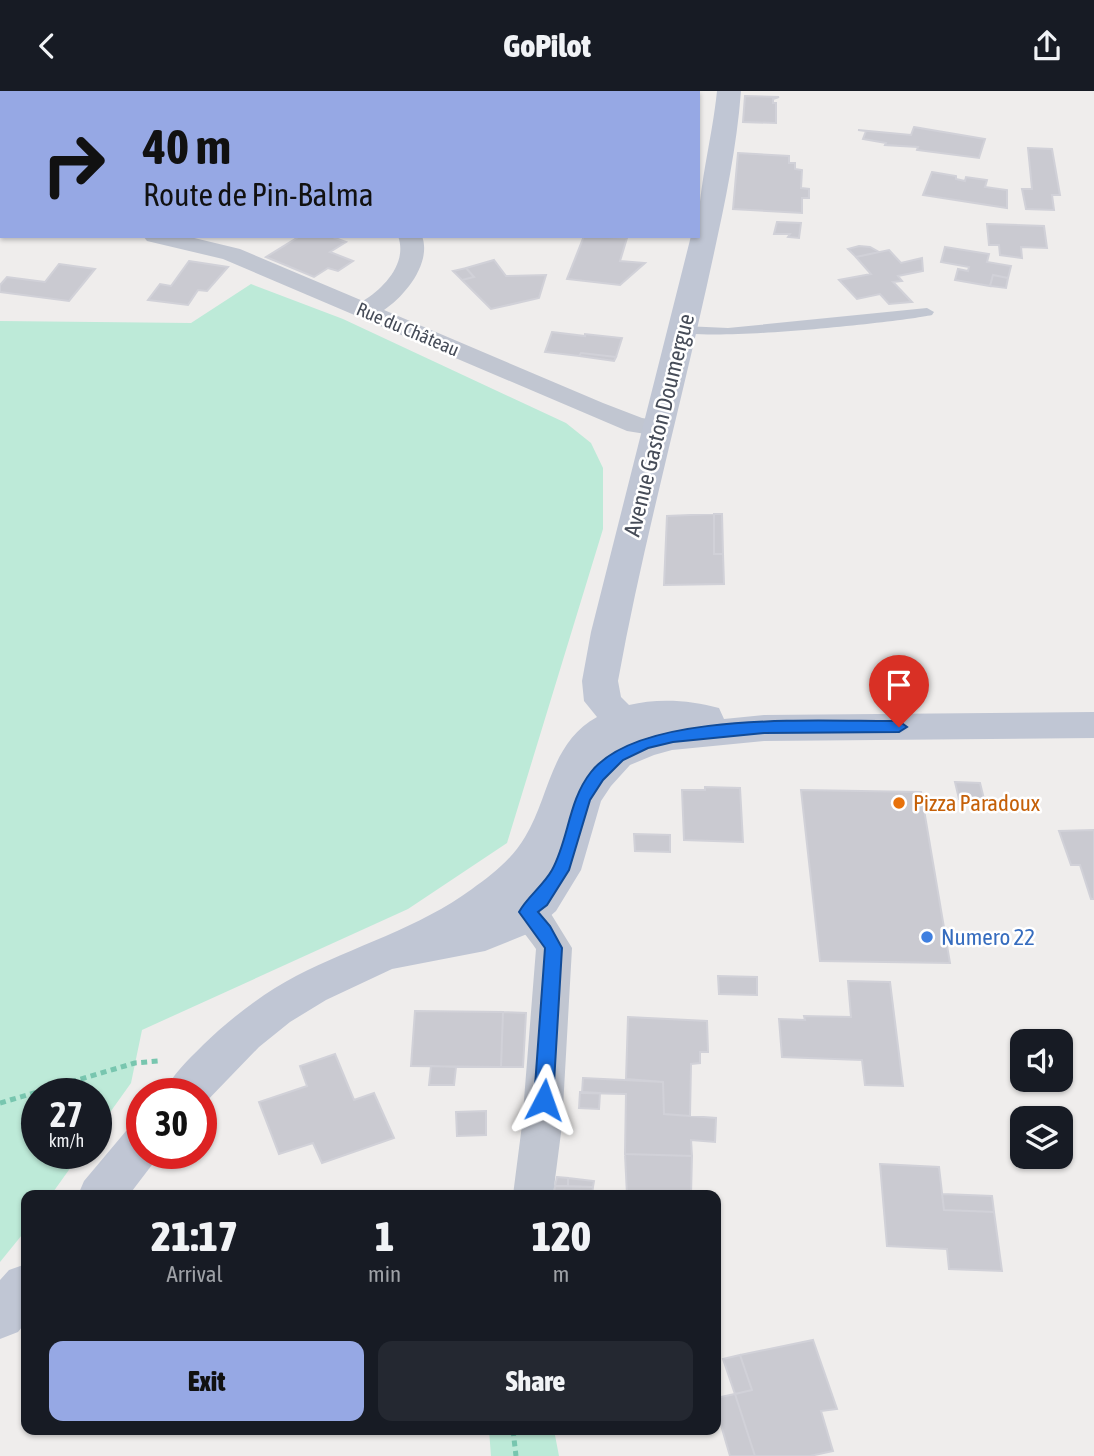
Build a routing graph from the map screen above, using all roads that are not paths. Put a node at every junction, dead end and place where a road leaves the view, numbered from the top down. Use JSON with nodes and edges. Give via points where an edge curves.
{"nodes":[{"id":1,"x":729,"y":91,"type":"edge"},
{"id":2,"x":163,"y":238,"type":"edge"},
{"id":3,"x":411,"y":238,"type":"edge"},
{"id":4,"x":365,"y":311,"type":"junction"},
{"id":5,"x":927,"y":312,"type":"dead end"},
{"id":6,"x":684,"y":330,"type":"junction"},
{"id":7,"x":658,"y":428,"type":"junction"},
{"id":8,"x":1094,"y":725,"type":"edge"},
{"id":9,"x":631,"y":732,"type":"junction"},
{"id":10,"x":515,"y":899,"type":"junction"},
{"id":11,"x":199,"y":1078,"type":"edge"},
{"id":12,"x":126,"y":1165,"type":"edge"},
{"id":13,"x":105,"y":1190,"type":"edge"},
{"id":14,"x":534,"y":1190,"type":"edge"},
{"id":15,"x":21,"y":1292,"type":"edge"},
{"id":16,"x":0,"y":1316,"type":"edge"}],
"edges":[{"from":1,"to":6,"type":"main road","name":"Avenue Gaston Doumergue","via":[[708,223]]},
{"from":2,"to":4,"type":"street","name":"Rue du Château","via":[[230,254]]},
{"from":3,"to":4,"type":"street","via":[[414,255],[389,294]]},
{"from":4,"to":7,"type":"street","name":"Rue du Château","via":[[594,409]]},
{"from":5,"to":6,"type":"lane","via":[[728,333]]},
{"from":6,"to":7,"type":"main road","name":"Avenue Gaston Doumergue"},
{"from":7,"to":9,"type":"main road","name":"Avenue Gaston Doumergue","via":[[600,681],[603,701]]},
{"from":8,"to":9,"type":"main road","via":[[764,728],[673,737]]},
{"from":9,"to":10,"type":"main road","via":[[594,737],[576,758]]},
{"from":10,"to":11,"type":"main road","via":[[517,921],[485,935],[392,953],[274,1010],[222,1052]]},
{"from":10,"to":14,"type":"street","via":[[554,948]]},
{"from":12,"to":13,"type":"main road"},
{"from":15,"to":16,"type":"main road"}]}
